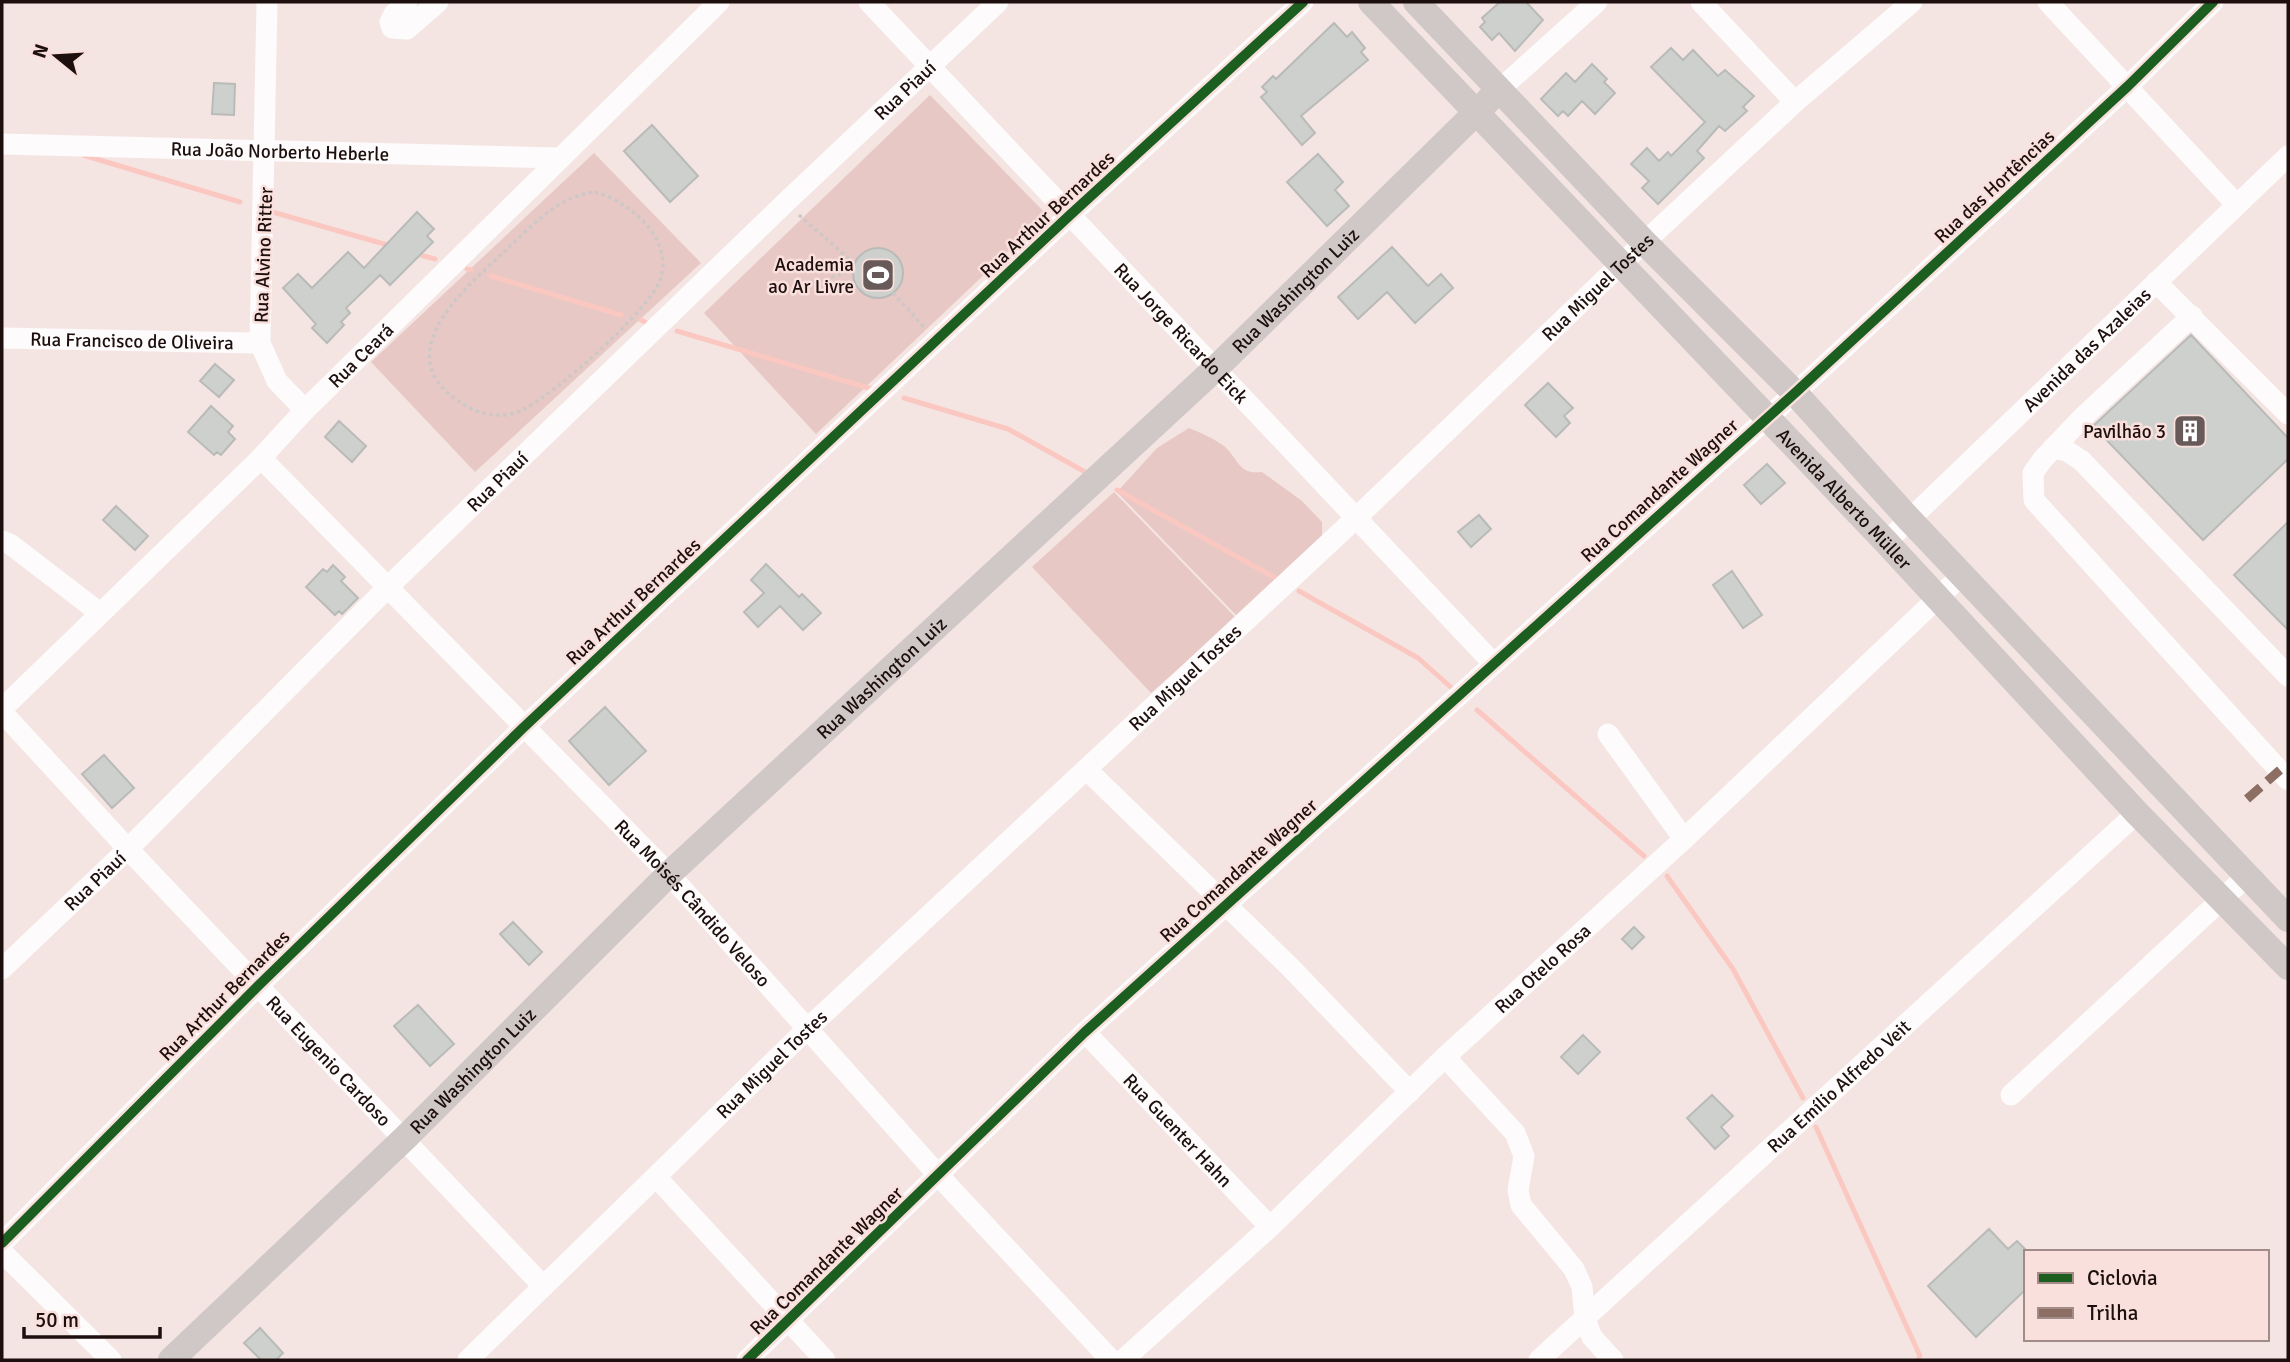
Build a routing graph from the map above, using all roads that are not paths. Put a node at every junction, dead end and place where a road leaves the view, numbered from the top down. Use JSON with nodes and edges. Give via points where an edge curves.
{"nodes":[{"id":1,"x":267,"y":2,"type":"edge"},
{"id":2,"x":407,"y":2,"type":"edge"},
{"id":3,"x":438,"y":2,"type":"edge"},
{"id":4,"x":719,"y":2,"type":"edge"},
{"id":5,"x":869,"y":2,"type":"edge"},
{"id":6,"x":998,"y":2,"type":"edge"},
{"id":7,"x":1303,"y":2,"type":"edge"},
{"id":8,"x":1371,"y":2,"type":"edge"},
{"id":9,"x":1416,"y":2,"type":"edge"},
{"id":10,"x":1597,"y":2,"type":"edge"},
{"id":11,"x":1702,"y":2,"type":"edge"},
{"id":12,"x":1912,"y":2,"type":"edge"},
{"id":13,"x":2048,"y":2,"type":"edge"},
{"id":14,"x":2213,"y":2,"type":"edge"},
{"id":15,"x":932,"y":67,"type":"junction"},
{"id":16,"x":2128,"y":86,"type":"junction"},
{"id":17,"x":1499,"y":90,"type":"junction"},
{"id":18,"x":1795,"y":102,"type":"junction"},
{"id":19,"x":1475,"y":110,"type":"junction"},
{"id":20,"x":2,"y":144,"type":"edge"},
{"id":21,"x":265,"y":151,"type":"junction"},
{"id":22,"x":2288,"y":156,"type":"edge"},
{"id":23,"x":559,"y":158,"type":"junction"},
{"id":24,"x":2237,"y":205,"type":"junction"},
{"id":25,"x":1070,"y":215,"type":"junction"},
{"id":26,"x":1645,"y":243,"type":"junction"},
{"id":27,"x":1621,"y":264,"type":"junction"},
{"id":28,"x":2156,"y":282,"type":"junction"},
{"id":29,"x":2192,"y":316,"type":"junction"},
{"id":30,"x":2,"y":338,"type":"edge"},
{"id":31,"x":260,"y":343,"type":"junction"},
{"id":32,"x":1217,"y":367,"type":"junction"},
{"id":33,"x":1796,"y":393,"type":"junction"},
{"id":34,"x":304,"y":410,"type":"junction"},
{"id":35,"x":2288,"y":414,"type":"edge"},
{"id":36,"x":1766,"y":418,"type":"junction"},
{"id":37,"x":2053,"y":448,"type":"junction"},
{"id":38,"x":261,"y":458,"type":"junction"},
{"id":39,"x":1356,"y":518,"type":"junction"},
{"id":40,"x":1908,"y":518,"type":"junction"},
{"id":41,"x":2,"y":541,"type":"edge"},
{"id":42,"x":1886,"y":542,"type":"junction"},
{"id":43,"x":1962,"y":575,"type":"junction"},
{"id":44,"x":389,"y":586,"type":"junction"},
{"id":45,"x":1939,"y":599,"type":"junction"},
{"id":46,"x":100,"y":614,"type":"junction"},
{"id":47,"x":1493,"y":663,"type":"junction"},
{"id":48,"x":2288,"y":676,"type":"edge"},
{"id":49,"x":2,"y":710,"type":"edge"},
{"id":50,"x":524,"y":727,"type":"junction"},
{"id":51,"x":1608,"y":734,"type":"dead end"},
{"id":52,"x":1086,"y":769,"type":"junction"},
{"id":53,"x":2285,"y":771,"type":"edge"},
{"id":54,"x":2137,"y":813,"type":"junction"},
{"id":55,"x":1684,"y":839,"type":"junction"},
{"id":56,"x":128,"y":849,"type":"junction"},
{"id":57,"x":669,"y":874,"type":"junction"},
{"id":58,"x":2247,"y":876,"type":"junction"},
{"id":59,"x":2223,"y":900,"type":"junction"},
{"id":60,"x":1226,"y":904,"type":"junction"},
{"id":61,"x":2288,"y":919,"type":"edge"},
{"id":62,"x":2288,"y":967,"type":"edge"},
{"id":63,"x":2,"y":969,"type":"edge"},
{"id":64,"x":259,"y":985,"type":"junction"},
{"id":65,"x":807,"y":1029,"type":"junction"},
{"id":66,"x":1085,"y":1032,"type":"junction"},
{"id":67,"x":1445,"y":1057,"type":"junction"},
{"id":68,"x":1410,"y":1092,"type":"junction"},
{"id":69,"x":2011,"y":1095,"type":"dead end"},
{"id":70,"x":405,"y":1138,"type":"junction"},
{"id":71,"x":939,"y":1176,"type":"junction"},
{"id":72,"x":657,"y":1178,"type":"junction"},
{"id":73,"x":1270,"y":1227,"type":"junction"},
{"id":74,"x":2,"y":1243,"type":"edge"},
{"id":75,"x":2,"y":1252,"type":"edge"},
{"id":76,"x":543,"y":1286,"type":"junction"},
{"id":77,"x":1585,"y":1319,"type":"junction"},
{"id":78,"x":789,"y":1322,"type":"junction"},
{"id":79,"x":111,"y":1360,"type":"edge"},
{"id":80,"x":171,"y":1360,"type":"edge"},
{"id":81,"x":468,"y":1360,"type":"edge"},
{"id":82,"x":747,"y":1360,"type":"edge"},
{"id":83,"x":825,"y":1360,"type":"edge"},
{"id":84,"x":1111,"y":1360,"type":"edge"},
{"id":85,"x":1123,"y":1360,"type":"edge"},
{"id":86,"x":1539,"y":1360,"type":"edge"},
{"id":87,"x":1614,"y":1360,"type":"edge"}],
"edges":[{"from":1,"to":21,"type":"street","name":"Rua Alvino Ritter"},
{"from":2,"to":3,"type":"street","via":[[394,14],[392,28],[407,29]]},
{"from":4,"to":23,"type":"street","name":"Rua Ceará"},
{"from":5,"to":15,"type":"street","name":"Rua Jorge Ricardo Eick"},
{"from":6,"to":15,"type":"street","name":"Rua Piauí"},
{"from":7,"to":25,"type":"street","name":"Rua Arthur Bernardes"},
{"from":8,"to":19,"type":"main road","name":"Avenida Alberto Müller"},
{"from":9,"to":17,"type":"main road","name":"Avenida Alberto Müller"},
{"from":10,"to":17,"type":"street","name":"Rua Washington Luiz"},
{"from":11,"to":18,"type":"street"},
{"from":12,"to":18,"type":"street","name":"Rua Miguel Tostes"},
{"from":13,"to":16,"type":"street"},
{"from":14,"to":16,"type":"street","name":"Rua das Hortências"},
{"from":15,"to":25,"type":"street","name":"Rua Jorge Ricardo Eick"},
{"from":15,"to":44,"type":"street","name":"Rua Piauí"},
{"from":16,"to":24,"type":"street"},
{"from":16,"to":33,"type":"street","name":"Rua das Hortências"},
{"from":17,"to":19,"type":"main road","name":"Rua Washington Luiz"},
{"from":17,"to":26,"type":"main road","name":"Avenida Alberto Müller"},
{"from":18,"to":26,"type":"street","name":"Rua Miguel Tostes"},
{"from":19,"to":27,"type":"main road","name":"Avenida Alberto Müller"},
{"from":19,"to":32,"type":"main road","name":"Rua Washington Luiz"},
{"from":20,"to":21,"type":"street","name":"Rua João Norberto Heberle"},
{"from":21,"to":23,"type":"street","name":"Rua João Norberto Heberle"},
{"from":21,"to":31,"type":"street","name":"Rua Alvino Ritter"},
{"from":22,"to":24,"type":"street","name":"Avenida das Azaleias"},
{"from":23,"to":34,"type":"street","name":"Rua Ceará"},
{"from":24,"to":28,"type":"street","name":"Avenida das Azaleias"},
{"from":25,"to":32,"type":"street","name":"Rua Jorge Ricardo Eick"},
{"from":25,"to":50,"type":"street","name":"Rua Arthur Bernardes"},
{"from":26,"to":27,"type":"street","name":"Rua Miguel Tostes"},
{"from":26,"to":33,"type":"main road","name":"Avenida Alberto Müller"},
{"from":27,"to":36,"type":"main road","name":"Avenida Alberto Müller"},
{"from":27,"to":39,"type":"street","name":"Rua Miguel Tostes"},
{"from":28,"to":29,"type":"street"},
{"from":28,"to":40,"type":"street","name":"Avenida das Azaleias"},
{"from":29,"to":35,"type":"street"},
{"from":29,"to":37,"type":"street"},
{"from":30,"to":31,"type":"street","name":"Rua Francisco de Oliveira"},
{"from":31,"to":34,"type":"street","name":"Rua Alvino Ritter","via":[[277,381]]},
{"from":32,"to":39,"type":"street","name":"Rua Jorge Ricardo Eick"},
{"from":32,"to":57,"type":"main road","name":"Rua Washington Luiz"},
{"from":33,"to":36,"type":"street","name":"Rua das Hortências"},
{"from":33,"to":40,"type":"main road","name":"Avenida Alberto Müller"},
{"from":34,"to":38,"type":"street","name":"Rua Ceará"},
{"from":36,"to":42,"type":"main road","name":"Avenida Alberto Müller"},
{"from":36,"to":47,"type":"street","name":"Rua Comandante Wagner"},
{"from":37,"to":48,"type":"street","via":[[2082,461]]},
{"from":37,"to":53,"type":"street","via":[[2033,473],[2034,500]]},
{"from":38,"to":44,"type":"street","name":"Rua Moisés Cândido Veloso"},
{"from":38,"to":46,"type":"street","name":"Rua Ceará"},
{"from":39,"to":47,"type":"street","name":"Rua Jorge Ricardo Eick"},
{"from":39,"to":52,"type":"street","name":"Rua Miguel Tostes"},
{"from":40,"to":42,"type":"street","name":"Avenida das Azaleias"},
{"from":40,"to":43,"type":"main road","name":"Avenida Alberto Müller"},
{"from":41,"to":46,"type":"street"},
{"from":42,"to":45,"type":"main road","name":"Avenida Alberto Müller"},
{"from":43,"to":45,"type":"street","name":"Rua Otelo Rosa"},
{"from":43,"to":58,"type":"main road","name":"Avenida Alberto Müller"},
{"from":44,"to":50,"type":"street","name":"Rua Moisés Cândido Veloso"},
{"from":44,"to":56,"type":"street","name":"Rua Piauí"},
{"from":45,"to":54,"type":"main road","name":"Avenida Alberto Müller"},
{"from":45,"to":55,"type":"street","name":"Rua Otelo Rosa"},
{"from":46,"to":49,"type":"street","name":"Rua Ceará"},
{"from":47,"to":60,"type":"street","name":"Rua Comandante Wagner"},
{"from":49,"to":56,"type":"street","name":"Rua Eugenio Cardoso"},
{"from":50,"to":57,"type":"street","name":"Rua Moisés Cândido Veloso"},
{"from":50,"to":64,"type":"street","name":"Rua Arthur Bernardes"},
{"from":51,"to":55,"type":"street"},
{"from":52,"to":60,"type":"street"},
{"from":52,"to":65,"type":"street","name":"Rua Miguel Tostes"},
{"from":54,"to":59,"type":"main road","name":"Avenida Alberto Müller"},
{"from":54,"to":77,"type":"street","name":"Rua Emílio Alfredo Veit"},
{"from":55,"to":67,"type":"street","name":"Rua Otelo Rosa"},
{"from":56,"to":63,"type":"street","name":"Rua Piauí"},
{"from":56,"to":64,"type":"street","name":"Rua Eugenio Cardoso"},
{"from":57,"to":65,"type":"street","name":"Rua Moisés Cândido Veloso"},
{"from":57,"to":70,"type":"main road","name":"Rua Washington Luiz"},
{"from":58,"to":59,"type":"street"},
{"from":58,"to":61,"type":"main road","name":"Avenida Alberto Müller"},
{"from":59,"to":62,"type":"main road","name":"Avenida Alberto Müller"},
{"from":59,"to":69,"type":"street"},
{"from":60,"to":66,"type":"street","name":"Rua Comandante Wagner"},
{"from":60,"to":68,"type":"street"},
{"from":64,"to":70,"type":"street","name":"Rua Eugenio Cardoso"},
{"from":64,"to":74,"type":"street","name":"Rua Arthur Bernardes"},
{"from":65,"to":71,"type":"street","name":"Rua Moisés Cândido Veloso"},
{"from":65,"to":72,"type":"street","name":"Rua Miguel Tostes"},
{"from":66,"to":71,"type":"street","name":"Rua Comandante Wagner"},
{"from":66,"to":73,"type":"street","name":"Rua Guenter Hahn"},
{"from":67,"to":68,"type":"street","name":"Rua Otelo Rosa"},
{"from":67,"to":77,"type":"street","via":[[1515,1133],[1524,1156],[1518,1189],[1521,1205],[1574,1269],[1582,1286]]},
{"from":68,"to":73,"type":"street","name":"Rua Otelo Rosa"},
{"from":70,"to":76,"type":"street","name":"Rua Eugenio Cardoso"},
{"from":70,"to":80,"type":"main road","name":"Rua Washington Luiz"},
{"from":71,"to":78,"type":"street","name":"Rua Comandante Wagner"},
{"from":71,"to":84,"type":"street","name":"Rua Moisés Cândido Veloso"},
{"from":72,"to":76,"type":"street","name":"Rua Miguel Tostes"},
{"from":72,"to":78,"type":"street"},
{"from":73,"to":85,"type":"street","name":"Rua Otelo Rosa"},
{"from":75,"to":79,"type":"street"},
{"from":76,"to":81,"type":"street","name":"Rua Miguel Tostes"},
{"from":77,"to":86,"type":"street","name":"Rua Emílio Alfredo Veit"},
{"from":77,"to":87,"type":"street","via":[[1592,1337]]},
{"from":78,"to":82,"type":"street","name":"Rua Comandante Wagner"},
{"from":78,"to":83,"type":"street"}]}
